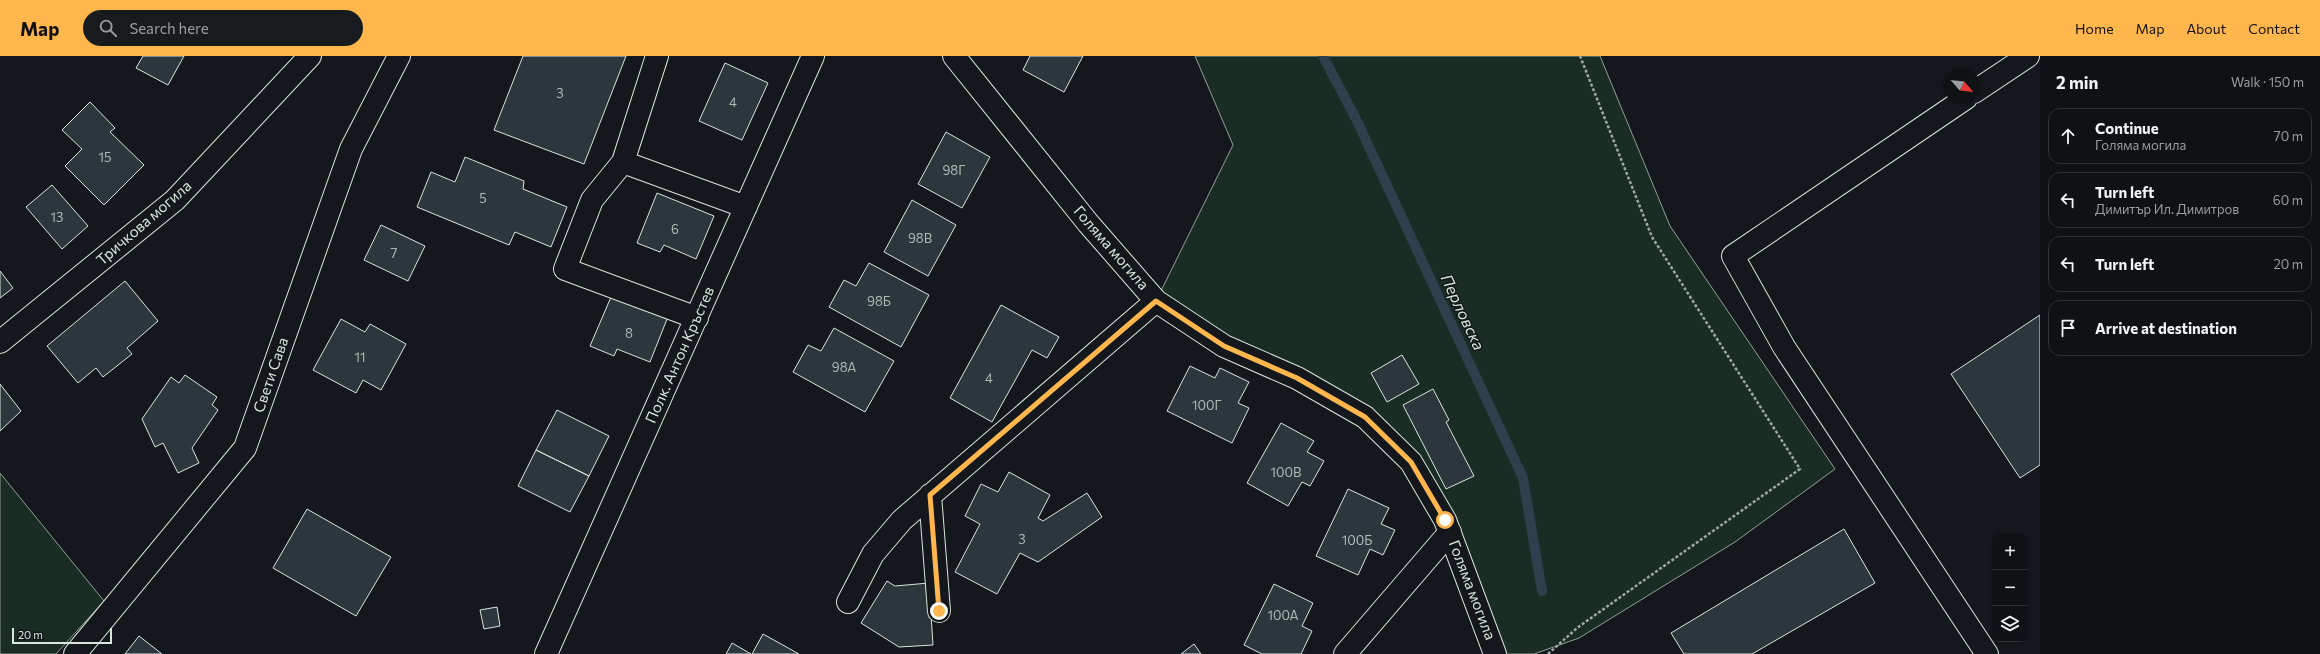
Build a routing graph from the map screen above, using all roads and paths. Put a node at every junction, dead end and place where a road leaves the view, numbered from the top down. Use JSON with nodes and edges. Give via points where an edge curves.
{"nodes":[{"id":1,"x":310,"y":56,"type":"edge"},
{"id":2,"x":398,"y":56,"type":"edge"},
{"id":3,"x":657,"y":56,"type":"edge"},
{"id":4,"x":813,"y":56,"type":"edge"},
{"id":5,"x":954,"y":56,"type":"edge"},
{"id":6,"x":1580,"y":56,"type":"edge"},
{"id":7,"x":2028,"y":56,"type":"edge"},
{"id":8,"x":1980,"y":88,"type":"edge"},
{"id":9,"x":1957,"y":104,"type":"edge"},
{"id":10,"x":623,"y":162,"type":"junction"},
{"id":11,"x":746,"y":207,"type":"junction"},
{"id":12,"x":1156,"y":301,"type":"junction"},
{"id":13,"x":697,"y":318,"type":"junction"},
{"id":14,"x":0,"y":342,"type":"edge"},
{"id":15,"x":930,"y":495,"type":"junction"},
{"id":16,"x":1450,"y":532,"type":"junction"},
{"id":17,"x":848,"y":602,"type":"dead end"},
{"id":18,"x":939,"y":611,"type":"dead end"},
{"id":19,"x":75,"y":654,"type":"edge"},
{"id":20,"x":546,"y":654,"type":"edge"},
{"id":21,"x":1345,"y":654,"type":"edge"},
{"id":22,"x":1495,"y":654,"type":"edge"},
{"id":23,"x":1548,"y":654,"type":"edge"},
{"id":24,"x":1987,"y":654,"type":"edge"}],
"edges":[{"from":1,"to":14,"type":"street","name":"Тричкова могила","via":[[175,200]]},
{"from":2,"to":19,"type":"street","name":"Свети Сава","via":[[351,149],[245,448]]},
{"from":3,"to":10,"type":"street"},
{"from":4,"to":11,"type":"street","name":"Полк. Антон Кръстев"},
{"from":5,"to":12,"type":"street","name":"Голяма могила","via":[[1088,223]]},
{"from":6,"to":23,"type":"path","via":[[1652,237],[1800,469],[1577,628]]},
{"from":7,"to":8,"type":"street"},
{"from":9,"to":24,"type":"street","via":[[1733,256],[1784,347]]},
{"from":10,"to":11,"type":"street"},
{"from":10,"to":13,"type":"street","via":[[592,200],[565,270]]},
{"from":11,"to":13,"type":"street","name":"Полк. Антон Кръстев"},
{"from":12,"to":15,"type":"street"},
{"from":12,"to":16,"type":"street","name":"Голяма могила","via":[[1224,346],[1297,378],[1365,417],[1411,462]]},
{"from":13,"to":20,"type":"street","name":"Полк. Антон Кръстев"},
{"from":15,"to":17,"type":"street","via":[[902,520],[873,554]]},
{"from":15,"to":18,"type":"street"},
{"from":16,"to":21,"type":"street"},
{"from":16,"to":22,"type":"street","name":"Голяма могила"}]}
